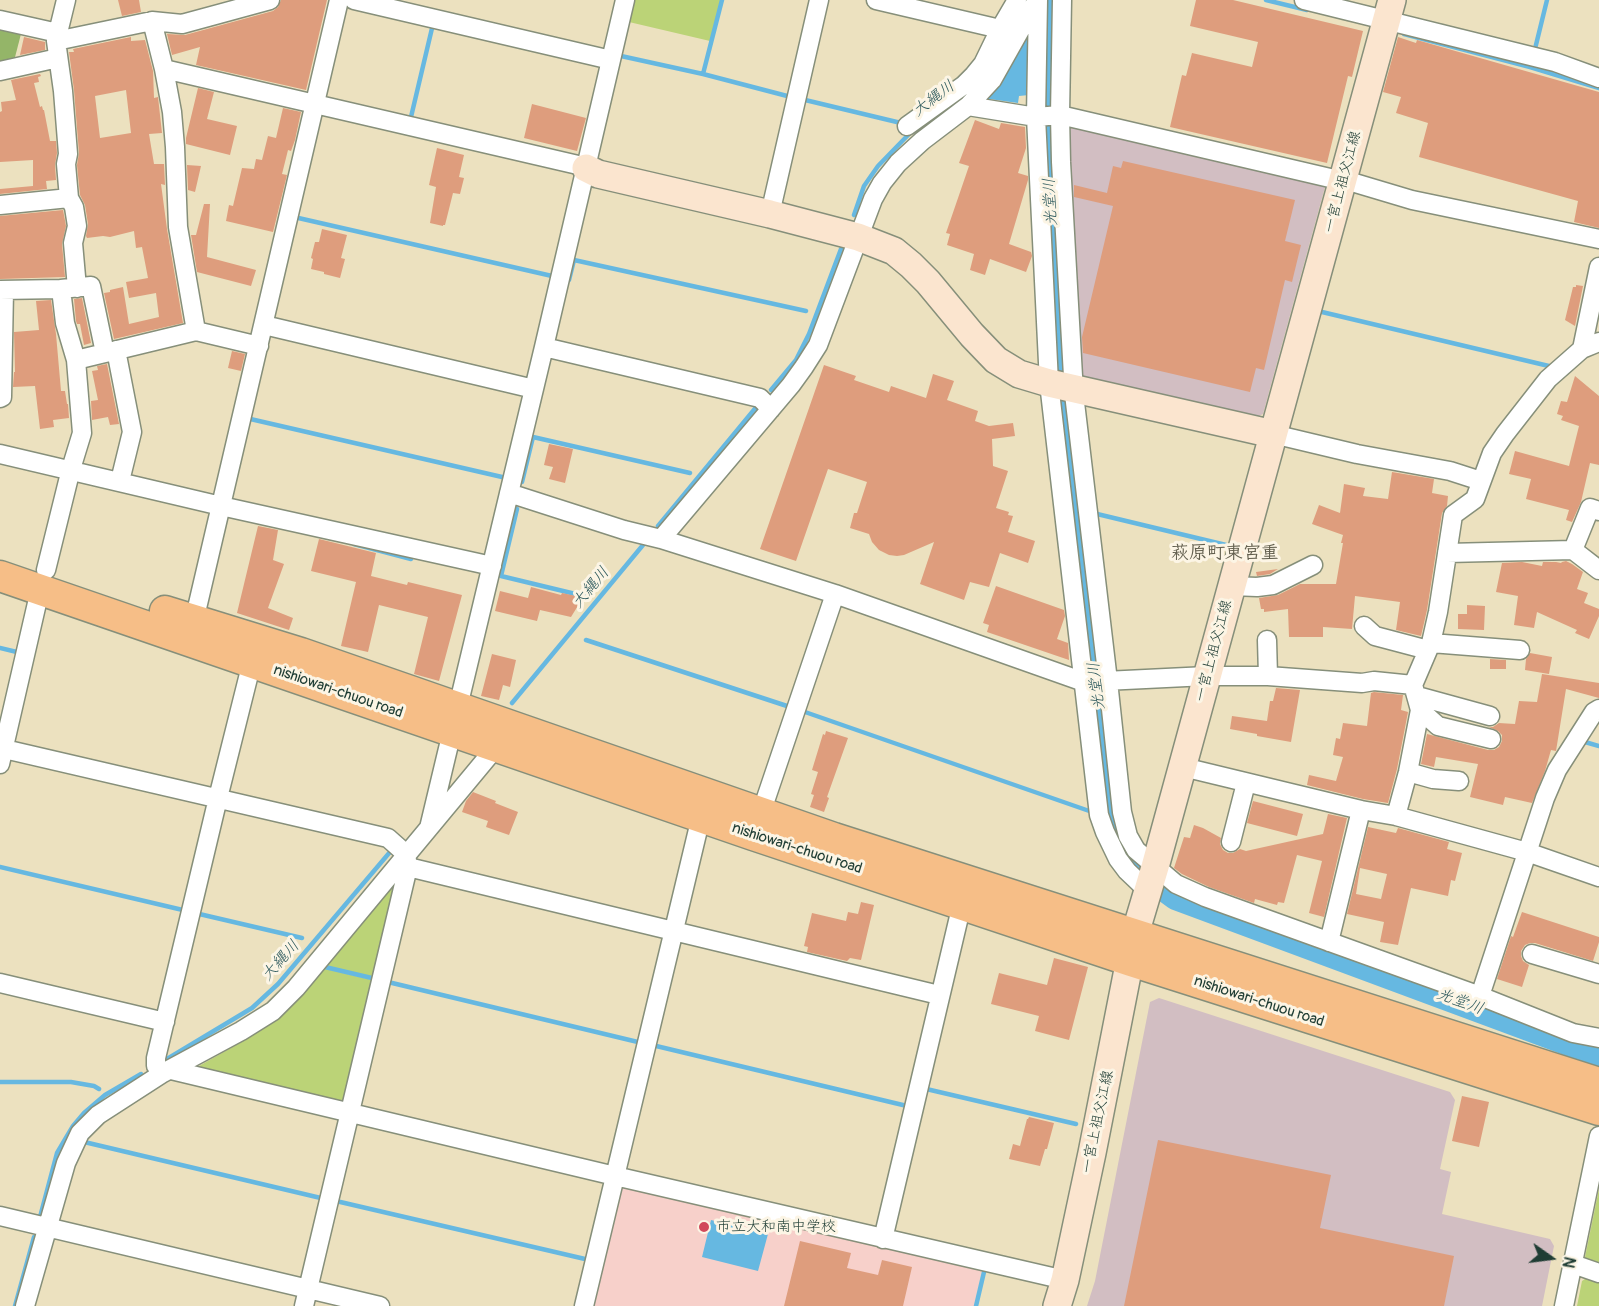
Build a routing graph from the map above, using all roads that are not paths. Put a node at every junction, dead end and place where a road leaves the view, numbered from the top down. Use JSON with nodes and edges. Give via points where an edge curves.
{"nodes":[{"id":1,"x":66,"y":0,"type":"edge"},
{"id":2,"x":270,"y":0,"type":"edge"},
{"id":3,"x":339,"y":0,"type":"edge"},
{"id":4,"x":354,"y":0,"type":"edge"},
{"id":5,"x":625,"y":0,"type":"edge"},
{"id":6,"x":819,"y":0,"type":"edge"},
{"id":7,"x":876,"y":0,"type":"edge"},
{"id":8,"x":1017,"y":0,"type":"edge"},
{"id":9,"x":1038,"y":0,"type":"edge"},
{"id":10,"x":1062,"y":0,"type":"edge"},
{"id":11,"x":1304,"y":0,"type":"edge"},
{"id":12,"x":1390,"y":10,"type":"edge"},
{"id":13,"x":0,"y":20,"type":"edge"},
{"id":14,"x":152,"y":21,"type":"junction"},
{"id":15,"x":1000,"y":29,"type":"junction"},
{"id":16,"x":58,"y":44,"type":"junction"},
{"id":17,"x":611,"y":60,"type":"junction"},
{"id":18,"x":164,"y":69,"type":"junction"},
{"id":19,"x":0,"y":71,"type":"edge"},
{"id":20,"x":1599,"y":78,"type":"edge"},
{"id":21,"x":315,"y":104,"type":"junction"},
{"id":22,"x":968,"y":106,"type":"junction"},
{"id":23,"x":1059,"y":115,"type":"junction"},
{"id":24,"x":1037,"y":117,"type":"junction"},
{"id":25,"x":907,"y":126,"type":"dead end"},
{"id":26,"x":586,"y":168,"type":"junction"},
{"id":27,"x":1343,"y":181,"type":"junction"},
{"id":28,"x":69,"y":198,"type":"junction"},
{"id":29,"x":0,"y":206,"type":"edge"},
{"id":30,"x":770,"y":214,"type":"junction"},
{"id":31,"x":858,"y":237,"type":"junction"},
{"id":32,"x":1599,"y":239,"type":"edge"},
{"id":33,"x":1599,"y":267,"type":"edge"},
{"id":34,"x":69,"y":288,"type":"junction"},
{"id":35,"x":2,"y":290,"type":"edge"},
{"id":36,"x":264,"y":325,"type":"junction"},
{"id":37,"x":196,"y":331,"type":"junction"},
{"id":38,"x":259,"y":346,"type":"junction"},
{"id":39,"x":1590,"y":346,"type":"edge"},
{"id":40,"x":544,"y":347,"type":"junction"},
{"id":41,"x":110,"y":351,"type":"junction"},
{"id":42,"x":76,"y":360,"type":"junction"},
{"id":43,"x":1062,"y":386,"type":"junction"},
{"id":44,"x":534,"y":389,"type":"junction"},
{"id":45,"x":0,"y":398,"type":"edge"},
{"id":46,"x":771,"y":409,"type":"junction"},
{"id":47,"x":1274,"y":434,"type":"junction"},
{"id":48,"x":0,"y":454,"type":"edge"},
{"id":49,"x":71,"y":469,"type":"junction"},
{"id":50,"x":120,"y":481,"type":"junction"},
{"id":51,"x":1481,"y":481,"type":"junction"},
{"id":52,"x":509,"y":493,"type":"junction"},
{"id":53,"x":221,"y":506,"type":"junction"},
{"id":54,"x":1599,"y":511,"type":"edge"},
{"id":55,"x":661,"y":539,"type":"junction"},
{"id":56,"x":1573,"y":550,"type":"junction"},
{"id":57,"x":1446,"y":553,"type":"junction"},
{"id":58,"x":0,"y":555,"type":"edge"},
{"id":59,"x":1313,"y":565,"type":"dead end"},
{"id":60,"x":492,"y":566,"type":"junction"},
{"id":61,"x":1599,"y":570,"type":"edge"},
{"id":62,"x":0,"y":576,"type":"edge"},
{"id":63,"x":43,"y":580,"type":"junction"},
{"id":64,"x":1232,"y":586,"type":"junction"},
{"id":65,"x":835,"y":594,"type":"junction"},
{"id":66,"x":194,"y":621,"type":"junction"},
{"id":67,"x":1364,"y":626,"type":"dead end"},
{"id":68,"x":1267,"y":640,"type":"dead end"},
{"id":69,"x":1430,"y":647,"type":"junction"},
{"id":70,"x":1520,"y":650,"type":"dead end"},
{"id":71,"x":252,"y":662,"type":"junction"},
{"id":72,"x":1207,"y":676,"type":"junction"},
{"id":73,"x":1268,"y":676,"type":"junction"},
{"id":74,"x":1096,"y":682,"type":"junction"},
{"id":75,"x":1417,"y":697,"type":"junction"},
{"id":76,"x":1599,"y":709,"type":"edge"},
{"id":77,"x":1490,"y":716,"type":"dead end"},
{"id":78,"x":454,"y":719,"type":"junction"},
{"id":79,"x":1491,"y":739,"type":"dead end"},
{"id":80,"x":497,"y":747,"type":"junction"},
{"id":81,"x":1,"y":754,"type":"edge"},
{"id":82,"x":1183,"y":767,"type":"junction"},
{"id":83,"x":1408,"y":772,"type":"junction"},
{"id":84,"x":1459,"y":781,"type":"dead end"},
{"id":85,"x":1246,"y":783,"type":"junction"},
{"id":86,"x":218,"y":798,"type":"junction"},
{"id":87,"x":1361,"y":810,"type":"junction"},
{"id":88,"x":761,"y":813,"type":"junction"},
{"id":89,"x":1396,"y":816,"type":"junction"},
{"id":90,"x":701,"y":817,"type":"junction"},
{"id":91,"x":429,"y":828,"type":"junction"},
{"id":92,"x":1231,"y":842,"type":"dead end"},
{"id":93,"x":1527,"y":852,"type":"junction"},
{"id":94,"x":407,"y":861,"type":"junction"},
{"id":95,"x":1599,"y":877,"type":"edge"},
{"id":96,"x":1152,"y":879,"type":"junction"},
{"id":97,"x":962,"y":904,"type":"junction"},
{"id":98,"x":674,"y":931,"type":"junction"},
{"id":99,"x":1329,"y":942,"type":"junction"},
{"id":100,"x":1133,"y":948,"type":"junction"},
{"id":101,"x":1532,"y":954,"type":"dead end"},
{"id":102,"x":1599,"y":974,"type":"edge"},
{"id":103,"x":0,"y":983,"type":"edge"},
{"id":104,"x":939,"y":995,"type":"junction"},
{"id":105,"x":1480,"y":996,"type":"junction"},
{"id":106,"x":165,"y":1022,"type":"junction"},
{"id":107,"x":1599,"y":1038,"type":"edge"},
{"id":108,"x":167,"y":1072,"type":"junction"},
{"id":109,"x":1599,"y":1083,"type":"edge"},
{"id":110,"x":1599,"y":1110,"type":"edge"},
{"id":111,"x":351,"y":1113,"type":"junction"},
{"id":112,"x":1599,"y":1136,"type":"edge"},
{"id":113,"x":615,"y":1176,"type":"junction"},
{"id":114,"x":0,"y":1216,"type":"edge"},
{"id":115,"x":47,"y":1227,"type":"junction"},
{"id":116,"x":883,"y":1239,"type":"junction"},
{"id":117,"x":1573,"y":1264,"type":"junction"},
{"id":118,"x":1599,"y":1273,"type":"edge"},
{"id":119,"x":1065,"y":1280,"type":"junction"},
{"id":120,"x":306,"y":1298,"type":"edge"},
{"id":121,"x":25,"y":1306,"type":"edge"},
{"id":122,"x":380,"y":1306,"type":"edge"},
{"id":123,"x":584,"y":1306,"type":"edge"},
{"id":124,"x":1057,"y":1306,"type":"edge"},
{"id":125,"x":1564,"y":1306,"type":"edge"}],
"edges":[{"from":1,"to":16,"type":"street"},
{"from":2,"to":14,"type":"street","via":[[182,24]]},
{"from":3,"to":21,"type":"street"},
{"from":4,"to":17,"type":"street"},
{"from":5,"to":17,"type":"street"},
{"from":6,"to":30,"type":"street"},
{"from":7,"to":15,"type":"street"},
{"from":8,"to":15,"type":"street"},
{"from":9,"to":22,"type":"street","via":[[992,80]]},
{"from":9,"to":24,"type":"street"},
{"from":10,"to":23,"type":"street"},
{"from":11,"to":12,"type":"street"},
{"from":12,"to":20,"type":"street"},
{"from":12,"to":27,"type":"main road","name":"一宮上祖父江線"},
{"from":13,"to":16,"type":"street"},
{"from":14,"to":16,"type":"street"},
{"from":14,"to":18,"type":"street"},
{"from":15,"to":25,"type":"street","via":[[974,75]]},
{"from":16,"to":19,"type":"street"},
{"from":16,"to":28,"type":"street"},
{"from":17,"to":26,"type":"street"},
{"from":18,"to":21,"type":"street"},
{"from":18,"to":37,"type":"street","via":[[176,147],[178,227]]},
{"from":21,"to":26,"type":"street"},
{"from":21,"to":36,"type":"street"},
{"from":22,"to":24,"type":"street"},
{"from":22,"to":31,"type":"street","via":[[898,163],[882,183]]},
{"from":23,"to":24,"type":"street"},
{"from":23,"to":27,"type":"street"},
{"from":23,"to":43,"type":"street","via":[[1066,265]]},
{"from":24,"to":43,"type":"street"},
{"from":26,"to":30,"type":"main road"},
{"from":26,"to":40,"type":"street"},
{"from":27,"to":32,"type":"street","via":[[1412,200]]},
{"from":27,"to":47,"type":"main road","name":"一宮上祖父江線"},
{"from":28,"to":29,"type":"street"},
{"from":28,"to":34,"type":"street","via":[[76,226]]},
{"from":30,"to":31,"type":"main road"},
{"from":31,"to":43,"type":"main road","via":[[894,252],[911,265],[996,360],[1019,374]]},
{"from":31,"to":46,"type":"street","via":[[818,345]]},
{"from":33,"to":39,"type":"street"},
{"from":34,"to":35,"type":"street"},
{"from":34,"to":41,"type":"street","via":[[91,286]]},
{"from":34,"to":42,"type":"street","via":[[65,323]]},
{"from":35,"to":45,"type":"street"},
{"from":36,"to":38,"type":"street"},
{"from":36,"to":44,"type":"street"},
{"from":37,"to":38,"type":"street"},
{"from":37,"to":41,"type":"street"},
{"from":38,"to":53,"type":"street"},
{"from":39,"to":51,"type":"street","via":[[1548,379],[1504,434]]},
{"from":40,"to":44,"type":"street"},
{"from":40,"to":46,"type":"street","via":[[760,398]]},
{"from":41,"to":42,"type":"street"},
{"from":41,"to":50,"type":"street","via":[[132,432]]},
{"from":42,"to":49,"type":"street","via":[[82,433]]},
{"from":43,"to":47,"type":"main road"},
{"from":43,"to":74,"type":"street"},
{"from":43,"to":74,"type":"street"},
{"from":44,"to":52,"type":"street"},
{"from":46,"to":55,"type":"street"},
{"from":47,"to":51,"type":"street"},
{"from":47,"to":64,"type":"main road","name":"一宮上祖父江線"},
{"from":48,"to":49,"type":"street"},
{"from":49,"to":50,"type":"street"},
{"from":49,"to":63,"type":"street"},
{"from":50,"to":53,"type":"street"},
{"from":51,"to":57,"type":"street","via":[[1475,499],[1453,515]]},
{"from":52,"to":55,"type":"street"},
{"from":52,"to":60,"type":"street"},
{"from":53,"to":60,"type":"street"},
{"from":53,"to":66,"type":"street"},
{"from":54,"to":56,"type":"street","via":[[1590,508]]},
{"from":55,"to":65,"type":"street"},
{"from":56,"to":57,"type":"street"},
{"from":56,"to":61,"type":"street"},
{"from":57,"to":69,"type":"street"},
{"from":58,"to":63,"type":"main road","name":"nishiowari-chuou road"},
{"from":59,"to":64,"type":"street","via":[[1273,585]]},
{"from":60,"to":78,"type":"street"},
{"from":62,"to":63,"type":"main road","name":"nishiowari-chuou road"},
{"from":63,"to":66,"type":"main road","name":"nishiowari-chuou road"},
{"from":63,"to":71,"type":"main road","name":"nishiowari-chuou road"},
{"from":63,"to":81,"type":"street"},
{"from":64,"to":72,"type":"main road","name":"一宮上祖父江線"},
{"from":65,"to":74,"type":"street"},
{"from":65,"to":88,"type":"street"},
{"from":66,"to":78,"type":"main road","name":"nishiowari-chuou road","via":[[302,653]]},
{"from":67,"to":69,"type":"street","via":[[1375,636]]},
{"from":68,"to":73,"type":"street"},
{"from":69,"to":70,"type":"street"},
{"from":69,"to":75,"type":"street"},
{"from":71,"to":78,"type":"main road","name":"nishiowari-chuou road"},
{"from":71,"to":86,"type":"street"},
{"from":72,"to":73,"type":"street"},
{"from":72,"to":74,"type":"street"},
{"from":72,"to":82,"type":"main road","name":"一宮上祖父江線"},
{"from":73,"to":75,"type":"street","via":[[1374,681]]},
{"from":74,"to":96,"type":"street","via":[[1128,836]]},
{"from":75,"to":77,"type":"street"},
{"from":75,"to":79,"type":"street","via":[[1438,726]]},
{"from":75,"to":83,"type":"street"},
{"from":76,"to":93,"type":"street","via":[[1557,770]]},
{"from":78,"to":80,"type":"main road","name":"nishiowari-chuou road"},
{"from":78,"to":88,"type":"main road","name":"nishiowari-chuou road"},
{"from":78,"to":91,"type":"street"},
{"from":80,"to":90,"type":"main road","name":"nishiowari-chuou road"},
{"from":80,"to":91,"type":"street"},
{"from":81,"to":86,"type":"street"},
{"from":82,"to":85,"type":"street"},
{"from":82,"to":96,"type":"main road","name":"一宮上祖父江線"},
{"from":83,"to":84,"type":"street"},
{"from":83,"to":89,"type":"street"},
{"from":85,"to":87,"type":"street"},
{"from":85,"to":92,"type":"street"},
{"from":86,"to":94,"type":"street","via":[[388,838]]},
{"from":86,"to":106,"type":"street"},
{"from":87,"to":89,"type":"street"},
{"from":87,"to":99,"type":"street"},
{"from":88,"to":100,"type":"main road","name":"nishiowari-chuou road"},
{"from":89,"to":93,"type":"street"},
{"from":90,"to":97,"type":"main road","name":"nishiowari-chuou road"},
{"from":90,"to":98,"type":"street"},
{"from":91,"to":94,"type":"street"},
{"from":93,"to":95,"type":"street"},
{"from":93,"to":105,"type":"street"},
{"from":94,"to":98,"type":"street"},
{"from":94,"to":108,"type":"street","via":[[273,1011]]},
{"from":94,"to":111,"type":"street"},
{"from":96,"to":99,"type":"street","via":[[1176,884]]},
{"from":96,"to":100,"type":"main road","name":"一宮上祖父江線"},
{"from":97,"to":100,"type":"main road","name":"nishiowari-chuou road"},
{"from":97,"to":104,"type":"street"},
{"from":98,"to":104,"type":"street"},
{"from":98,"to":113,"type":"street"},
{"from":99,"to":105,"type":"street"},
{"from":100,"to":109,"type":"main road","name":"nishiowari-chuou road"},
{"from":100,"to":110,"type":"main road","name":"nishiowari-chuou road"},
{"from":100,"to":119,"type":"main road","name":"一宮上祖父江線"},
{"from":101,"to":102,"type":"street"},
{"from":103,"to":106,"type":"street"},
{"from":104,"to":116,"type":"street"},
{"from":105,"to":107,"type":"street","via":[[1573,1033]]},
{"from":106,"to":108,"type":"street","via":[[156,1066]]},
{"from":108,"to":111,"type":"street"},
{"from":108,"to":115,"type":"street","via":[[98,1115],[80,1133],[66,1163]]},
{"from":111,"to":113,"type":"street"},
{"from":111,"to":120,"type":"street"},
{"from":112,"to":117,"type":"street"},
{"from":113,"to":116,"type":"street"},
{"from":113,"to":123,"type":"street"},
{"from":114,"to":115,"type":"street"},
{"from":115,"to":120,"type":"street"},
{"from":115,"to":121,"type":"street"},
{"from":116,"to":119,"type":"street"},
{"from":117,"to":118,"type":"street"},
{"from":117,"to":125,"type":"street"},
{"from":119,"to":124,"type":"main road","name":"一宮上祖父江線"},
{"from":120,"to":122,"type":"street"}]}
